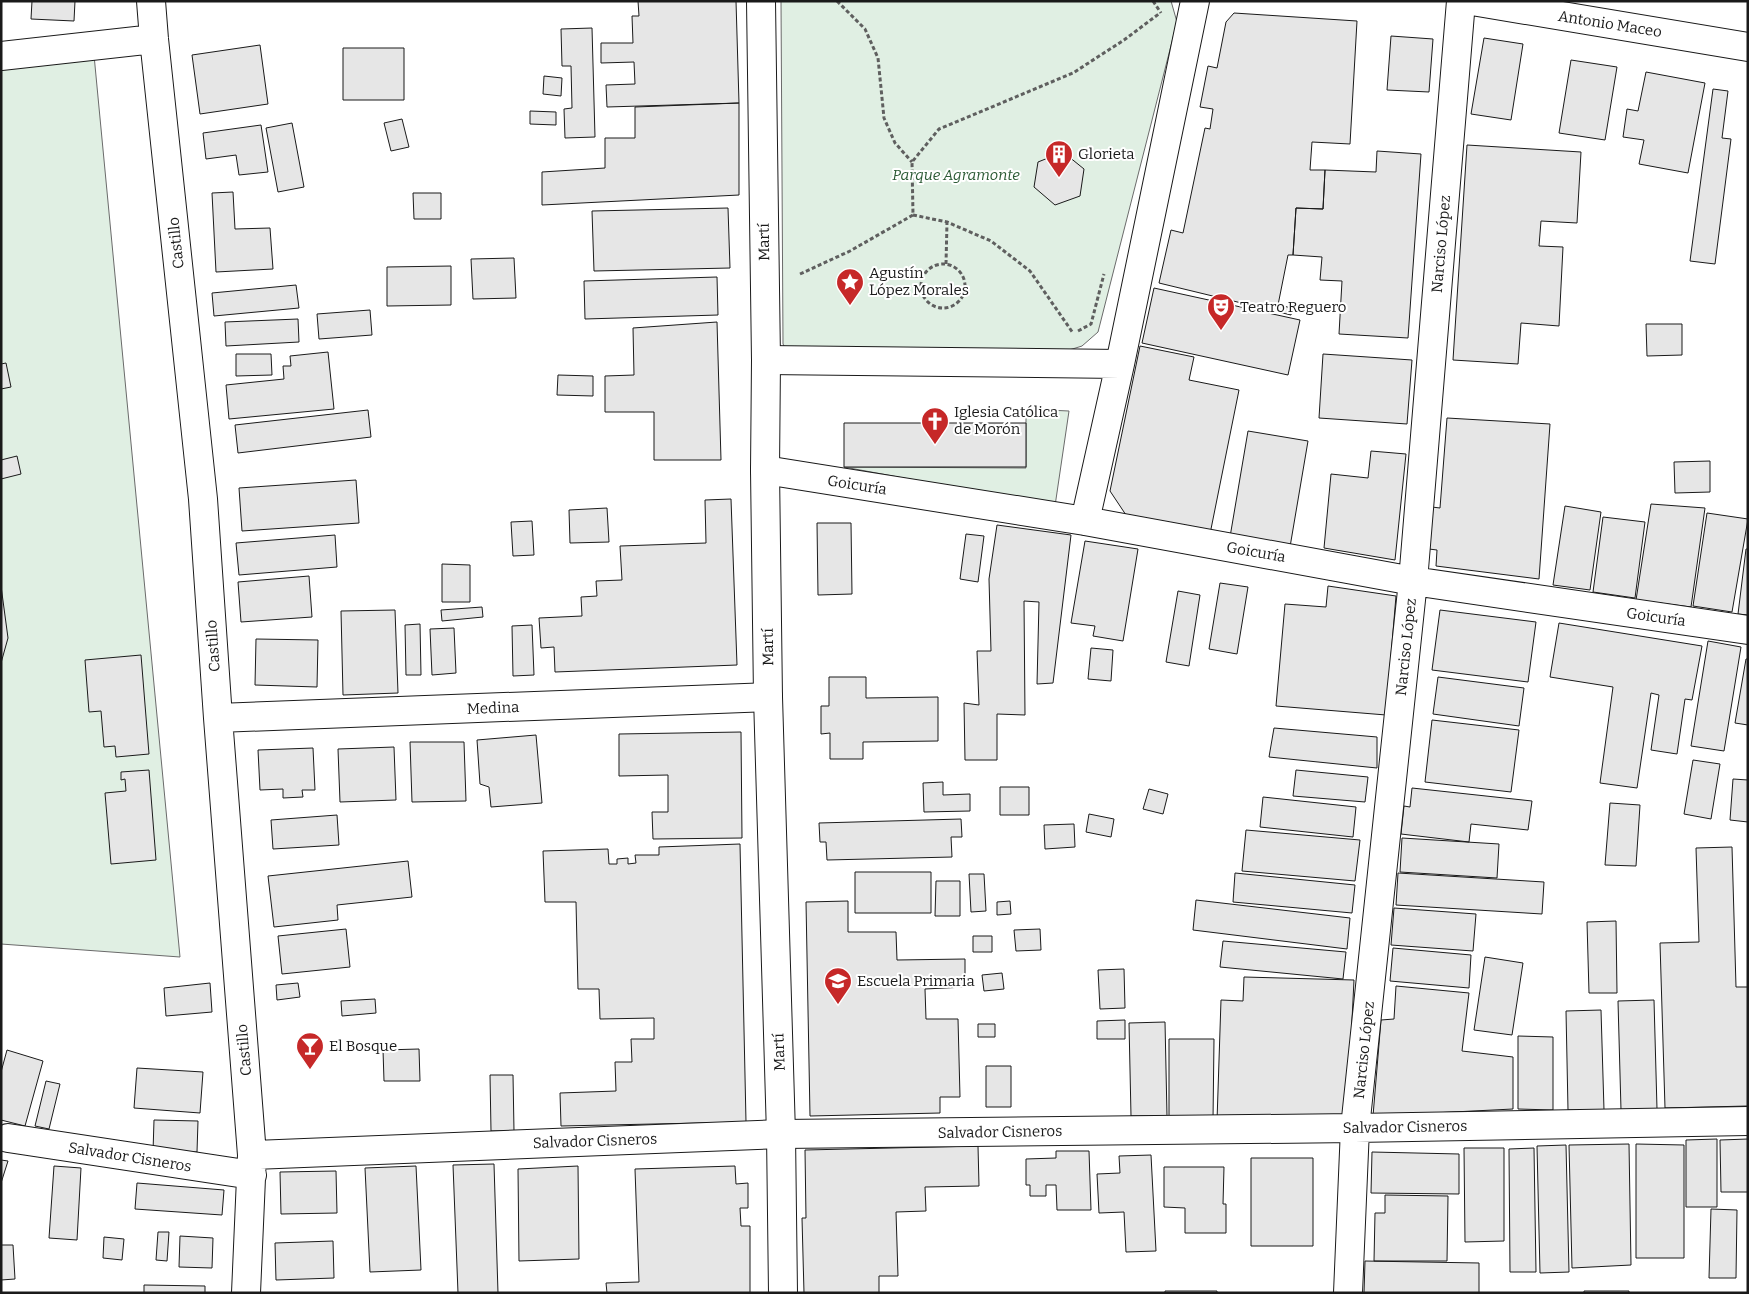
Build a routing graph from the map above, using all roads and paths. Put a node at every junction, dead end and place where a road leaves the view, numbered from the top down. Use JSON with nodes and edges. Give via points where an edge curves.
{"nodes":[{"id":1,"x":151,"y":1,"type":"edge"},
{"id":2,"x":761,"y":1,"type":"edge"},
{"id":3,"x":837,"y":1,"type":"edge"},
{"id":4,"x":1153,"y":1,"type":"edge"},
{"id":5,"x":1195,"y":1,"type":"edge"},
{"id":6,"x":1461,"y":1,"type":"edge"},
{"id":7,"x":1472,"y":1,"type":"edge"},
{"id":8,"x":1167,"y":8,"type":"dead end"},
{"id":9,"x":1161,"y":12,"type":"junction"},
{"id":10,"x":1164,"y":20,"type":"dead end"},
{"id":11,"x":154,"y":39,"type":"junction"},
{"id":12,"x":1748,"y":47,"type":"edge"},
{"id":13,"x":1,"y":56,"type":"edge"},
{"id":14,"x":912,"y":162,"type":"junction"},
{"id":15,"x":913,"y":215,"type":"junction"},
{"id":16,"x":947,"y":222,"type":"junction"},
{"id":17,"x":946,"y":264,"type":"junction"},
{"id":18,"x":1106,"y":267,"type":"dead end"},
{"id":19,"x":800,"y":274,"type":"dead end"},
{"id":20,"x":1074,"y":334,"type":"junction"},
{"id":21,"x":1068,"y":337,"type":"dead end"},
{"id":22,"x":766,"y":360,"type":"junction"},
{"id":23,"x":1108,"y":365,"type":"junction"},
{"id":24,"x":765,"y":470,"type":"junction"},
{"id":25,"x":1085,"y":521,"type":"junction"},
{"id":26,"x":1414,"y":581,"type":"junction"},
{"id":27,"x":1748,"y":630,"type":"edge"},
{"id":28,"x":768,"y":697,"type":"junction"},
{"id":29,"x":218,"y":718,"type":"junction"},
{"id":30,"x":1748,"y":1121,"type":"edge"},
{"id":31,"x":1356,"y":1128,"type":"junction"},
{"id":32,"x":781,"y":1134,"type":"junction"},
{"id":33,"x":8,"y":1138,"type":"dead end"},
{"id":34,"x":252,"y":1165,"type":"junction"},
{"id":35,"x":246,"y":1293,"type":"edge"},
{"id":36,"x":784,"y":1293,"type":"edge"},
{"id":37,"x":1348,"y":1293,"type":"edge"}],
"edges":[{"from":1,"to":11,"type":"street","name":"Castillo"},
{"from":2,"to":22,"type":"street","name":"Martí"},
{"from":3,"to":14,"type":"path","via":[[865,30],[878,58],[884,118],[895,143]]},
{"from":4,"to":9,"type":"path"},
{"from":5,"to":23,"type":"street"},
{"from":6,"to":26,"type":"street","name":"Narciso López"},
{"from":7,"to":12,"type":"street","name":"Antonio Maceo"},
{"from":8,"to":9,"type":"path"},
{"from":9,"to":10,"type":"path"},
{"from":9,"to":14,"type":"path","via":[[1073,73],[939,130]]},
{"from":11,"to":13,"type":"street"},
{"from":11,"to":29,"type":"street","name":"Castillo","via":[[203,499]]},
{"from":14,"to":15,"type":"path"},
{"from":15,"to":16,"type":"path"},
{"from":15,"to":19,"type":"path","via":[[850,251]]},
{"from":16,"to":17,"type":"path"},
{"from":16,"to":20,"type":"path","via":[[991,241],[1030,272]]},
{"from":17,"to":17,"type":"path","via":[[963,275],[966,288],[964,296],[955,305],[940,308],[926,301],[921,287],[926,272]]},
{"from":18,"to":20,"type":"path","via":[[1091,324]]},
{"from":20,"to":21,"type":"path"},
{"from":20,"to":23,"type":"path"},
{"from":22,"to":23,"type":"street"},
{"from":22,"to":24,"type":"street","name":"Martí"},
{"from":23,"to":25,"type":"street"},
{"from":24,"to":25,"type":"street","name":"Goicuría"},
{"from":24,"to":28,"type":"street","name":"Martí"},
{"from":25,"to":26,"type":"street","name":"Goicuría"},
{"from":26,"to":27,"type":"street","name":"Goicuría"},
{"from":26,"to":31,"type":"street","name":"Narciso López"},
{"from":28,"to":29,"type":"street","name":"Medina"},
{"from":28,"to":32,"type":"street","name":"Martí"},
{"from":29,"to":34,"type":"street","name":"Castillo"},
{"from":30,"to":31,"type":"street","name":"Salvador Cisneros"},
{"from":31,"to":32,"type":"street","name":"Salvador Cisneros"},
{"from":31,"to":37,"type":"street","name":"Narciso López"},
{"from":32,"to":34,"type":"street","name":"Salvador Cisneros"},
{"from":32,"to":36,"type":"street","name":"Martí"},
{"from":33,"to":34,"type":"street","name":"Salvador Cisneros"},
{"from":34,"to":35,"type":"street","name":"Castillo"}]}
